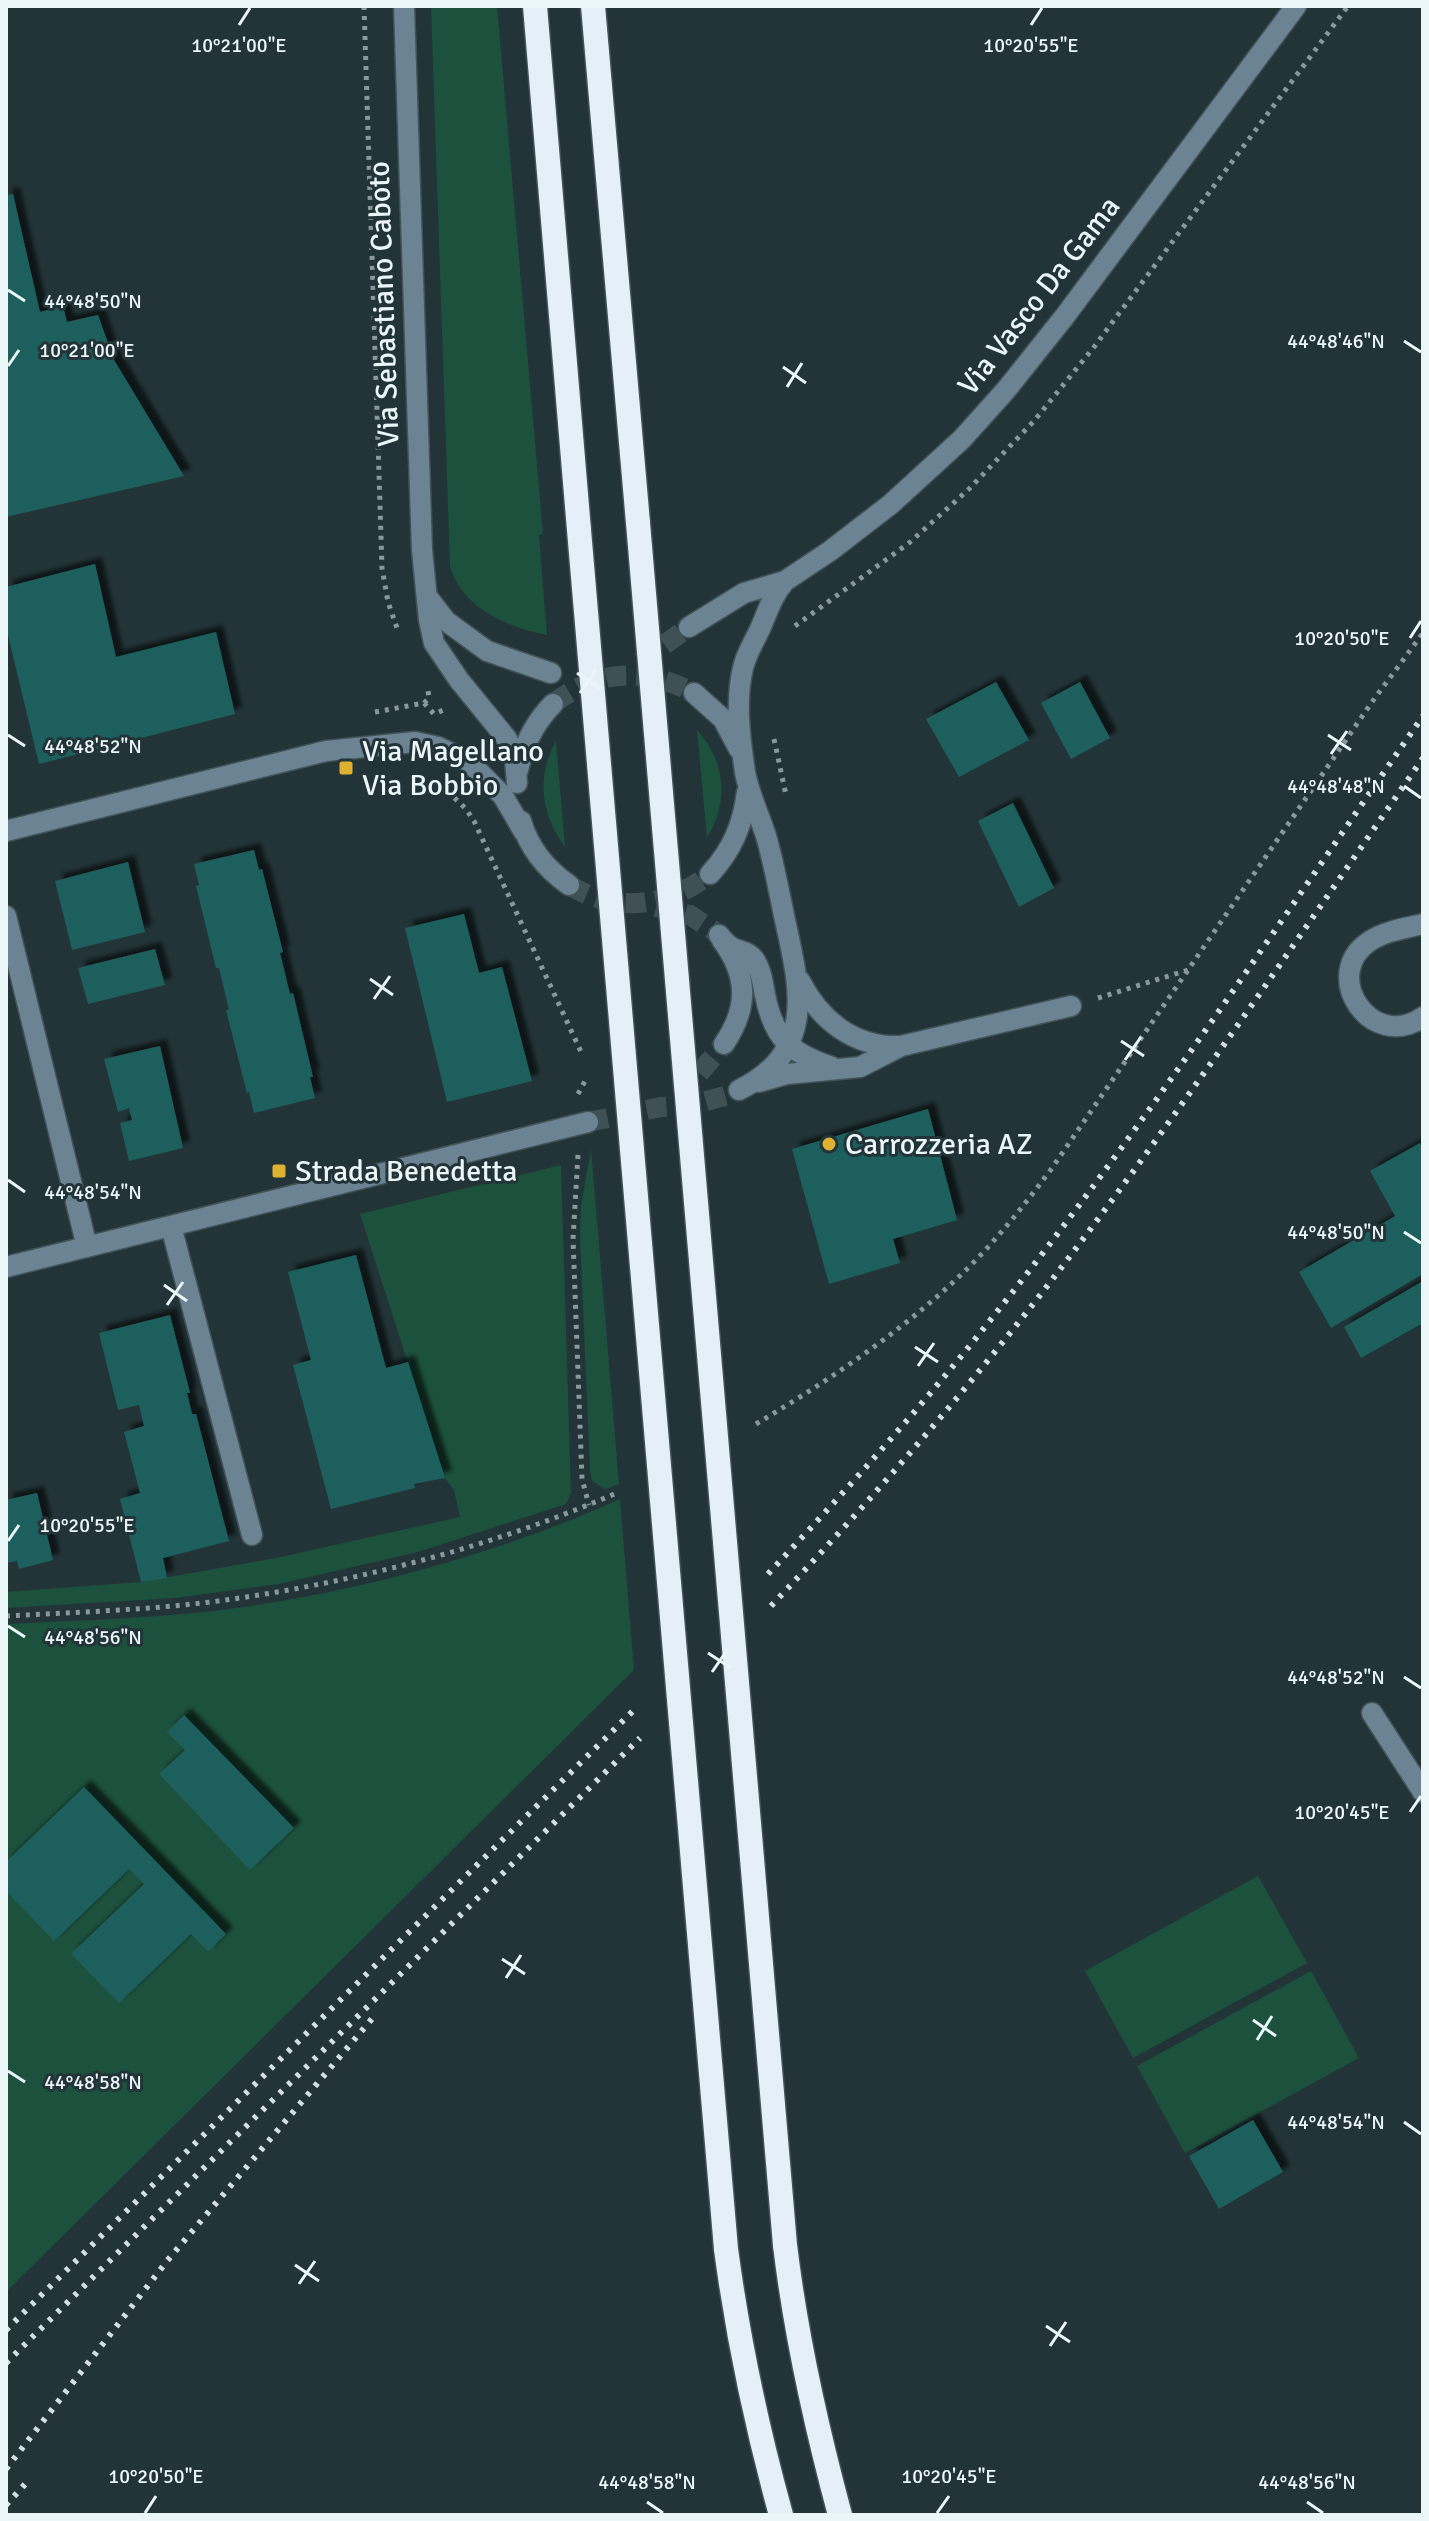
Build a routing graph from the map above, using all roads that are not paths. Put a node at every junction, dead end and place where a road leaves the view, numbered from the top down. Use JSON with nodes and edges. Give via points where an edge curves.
{"nodes":[{"id":1,"x":404,"y":6,"type":"edge"},
{"id":2,"x":535,"y":6,"type":"edge"},
{"id":3,"x":593,"y":6,"type":"edge"},
{"id":4,"x":1296,"y":6,"type":"edge"},
{"id":5,"x":785,"y":581,"type":"junction"},
{"id":6,"x":429,"y":599,"type":"junction"},
{"id":7,"x":689,"y":627,"type":"tunnel mouth"},
{"id":8,"x":551,"y":673,"type":"dead end"},
{"id":9,"x":694,"y":693,"type":"tunnel mouth"},
{"id":10,"x":553,"y":704,"type":"tunnel mouth"},
{"id":11,"x":745,"y":773,"type":"junction"},
{"id":12,"x":517,"y":783,"type":"junction"},
{"id":13,"x":6,"y":831,"type":"edge"},
{"id":14,"x":524,"y":832,"type":"junction"},
{"id":15,"x":710,"y":874,"type":"tunnel mouth"},
{"id":16,"x":569,"y":885,"type":"tunnel mouth"},
{"id":17,"x":6,"y":916,"type":"edge"},
{"id":18,"x":1423,"y":924,"type":"edge"},
{"id":19,"x":795,"y":966,"type":"junction"},
{"id":20,"x":1071,"y":1006,"type":"road end"},
{"id":21,"x":1423,"y":1017,"type":"edge"},
{"id":22,"x":724,"y":1044,"type":"tunnel mouth"},
{"id":23,"x":787,"y":1045,"type":"junction"},
{"id":24,"x":901,"y":1046,"type":"junction"},
{"id":25,"x":850,"y":1069,"type":"junction"},
{"id":26,"x":582,"y":1124,"type":"tunnel mouth"},
{"id":27,"x":171,"y":1226,"type":"junction"},
{"id":28,"x":87,"y":1247,"type":"junction"},
{"id":29,"x":6,"y":1267,"type":"edge"},
{"id":30,"x":252,"y":1535,"type":"dead end"},
{"id":31,"x":1372,"y":1713,"type":"dead end"},
{"id":32,"x":1423,"y":1792,"type":"edge"},
{"id":33,"x":781,"y":2515,"type":"edge"},
{"id":34,"x":840,"y":2515,"type":"edge"}],
"edges":[{"from":1,"to":6,"type":"street","name":"Via Sebastiano Caboto","via":[[422,550]]},
{"from":2,"to":33,"type":"highway","bridge":true,"via":[[726,2249],[746,2368]]},
{"from":3,"to":34,"type":"highway","bridge":true,"via":[[785,2245],[803,2360]]},
{"from":4,"to":5,"type":"street","name":"Via Vasco Da Gama","via":[[986,414],[871,521]]},
{"from":5,"to":7,"type":"street","via":[[744,593]]},
{"from":5,"to":11,"type":"street","via":[[771,600],[743,668]]},
{"from":6,"to":8,"type":"street","via":[[438,615],[487,651]]},
{"from":6,"to":12,"type":"street","name":"Via Sebastiano Caboto","via":[[434,643],[503,732],[513,752]]},
{"from":9,"to":11,"type":"street","via":[[723,719]]},
{"from":10,"to":12,"type":"street","via":[[527,738]]},
{"from":11,"to":15,"type":"street","via":[[740,828]]},
{"from":11,"to":19,"type":"street","via":[[767,838]]},
{"from":12,"to":14,"type":"street"},
{"from":13,"to":14,"type":"street","via":[[326,751],[415,742],[459,756],[494,785]]},
{"from":14,"to":16,"type":"street","via":[[544,864]]},
{"from":17,"to":28,"type":"street"},
{"from":18,"to":21,"type":"street","via":[[1371,939],[1359,950],[1349,979],[1351,995],[1371,1019],[1401,1026]]},
{"from":19,"to":23,"type":"street","via":[[799,1011]]},
{"from":19,"to":24,"type":"street","via":[[808,997],[830,1023],[861,1040]]},
{"from":20,"to":24,"type":"street"},
{"from":22,"to":23,"type":"street","via":[[737,1023],[742,992],[738,969],[716,933],[754,958],[772,1022]]},
{"from":23,"to":25,"type":"street","via":[[815,1061]]},
{"from":23,"to":25,"type":"street","via":[[768,1070],[734,1092],[787,1074]]},
{"from":24,"to":25,"type":"street"},
{"from":26,"to":27,"type":"street"},
{"from":27,"to":28,"type":"street"},
{"from":27,"to":30,"type":"street"},
{"from":28,"to":29,"type":"street"},
{"from":31,"to":32,"type":"street"}]}
